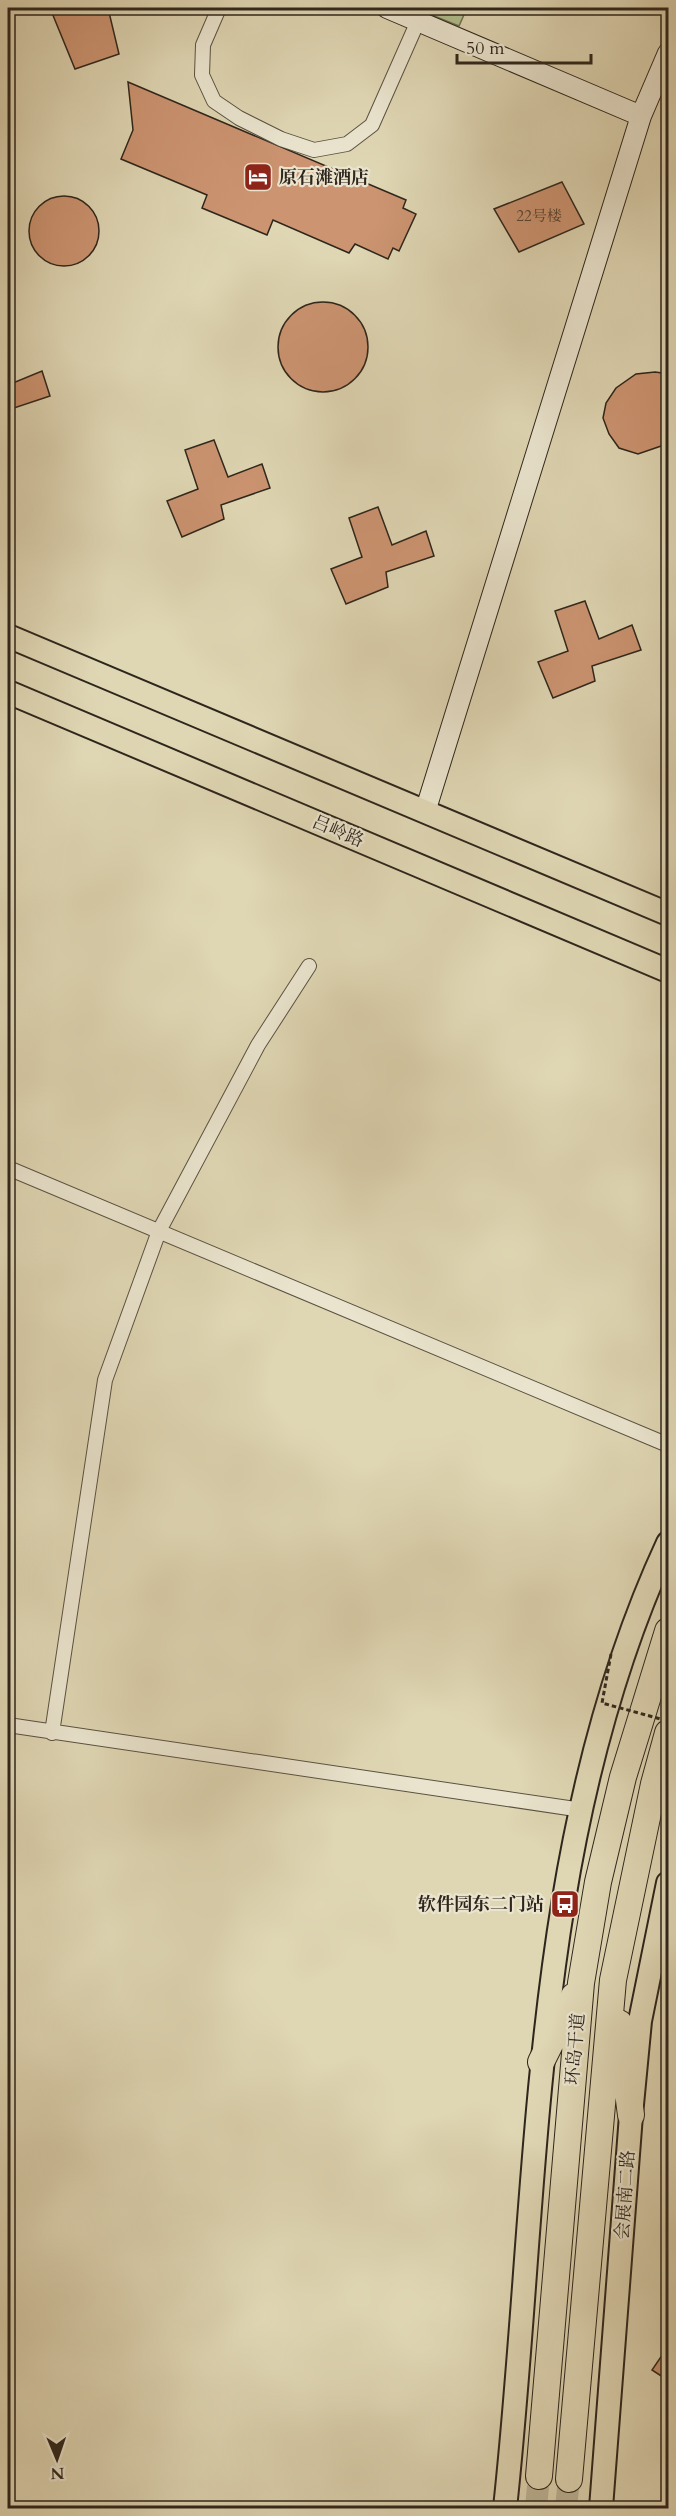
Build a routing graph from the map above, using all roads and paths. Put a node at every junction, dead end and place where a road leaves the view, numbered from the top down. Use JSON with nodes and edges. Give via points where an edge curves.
{"nodes":[{"id":1,"x":219,"y":8,"type":"edge"},
{"id":2,"x":387,"y":8,"type":"edge"},
{"id":3,"x":418,"y":21,"type":"junction"},
{"id":4,"x":669,"y":53,"type":"edge"},
{"id":5,"x":641,"y":116,"type":"junction"},
{"id":6,"x":8,"y":636,"type":"edge"},
{"id":7,"x":8,"y":692,"type":"edge"},
{"id":8,"x":425,"y":812,"type":"junction"},
{"id":9,"x":669,"y":914,"type":"edge"},
{"id":10,"x":309,"y":966,"type":"dead end"},
{"id":11,"x":669,"y":971,"type":"edge"},
{"id":12,"x":8,"y":1168,"type":"edge"},
{"id":13,"x":159,"y":1231,"type":"junction"},
{"id":14,"x":669,"y":1445,"type":"edge"},
{"id":15,"x":669,"y":1543,"type":"edge"},
{"id":16,"x":669,"y":1631,"type":"edge"},
{"id":17,"x":612,"y":1654,"type":"dead end"},
{"id":18,"x":669,"y":1721,"type":"edge"},
{"id":19,"x":8,"y":1725,"type":"edge"},
{"id":20,"x":669,"y":1732,"type":"edge"},
{"id":21,"x":52,"y":1733,"type":"junction"},
{"id":22,"x":582,"y":1810,"type":"junction"},
{"id":23,"x":669,"y":1883,"type":"edge"},
{"id":24,"x":613,"y":1980,"type":"junction"},
{"id":25,"x":581,"y":1983,"type":"junction"},
{"id":26,"x":541,"y":2062,"type":"junction"},
{"id":27,"x":631,"y":2115,"type":"junction"},
{"id":28,"x":539,"y":2476,"type":"tunnel mouth"},
{"id":29,"x":569,"y":2480,"type":"tunnel mouth"},
{"id":30,"x":505,"y":2508,"type":"edge"},
{"id":31,"x":601,"y":2508,"type":"edge"}],
"edges":[{"from":1,"to":3,"type":"street","via":[[203,45],[201,75],[214,101],[281,140],[314,150],[347,144],[372,124]]},
{"from":2,"to":3,"type":"street"},
{"from":3,"to":5,"type":"street"},
{"from":4,"to":5,"type":"street"},
{"from":5,"to":8,"type":"street"},
{"from":6,"to":8,"type":"main road"},
{"from":7,"to":11,"type":"main road","name":"吕岭路"},
{"from":8,"to":9,"type":"main road"},
{"from":10,"to":13,"type":"street","via":[[258,1044]]},
{"from":12,"to":13,"type":"street"},
{"from":13,"to":14,"type":"street"},
{"from":13,"to":21,"type":"street","via":[[105,1380]]},
{"from":15,"to":22,"type":"main road","via":[[642,1600],[593,1755]]},
{"from":16,"to":25,"type":"highway","name":"环岛干道","via":[[623,1777],[598,1882]]},
{"from":17,"to":18,"type":"path","bridge":true,"via":[[602,1703]]},
{"from":19,"to":21,"type":"street"},
{"from":20,"to":24,"type":"highway","name":"环岛干道","via":[[654,1784]]},
{"from":21,"to":22,"type":"street"},
{"from":22,"to":26,"type":"main road"},
{"from":23,"to":27,"type":"main road","name":"会展南二路","via":[[640,2021]]},
{"from":24,"to":27,"type":"highway"},
{"from":24,"to":29,"type":"highway","name":"环岛干道"},
{"from":25,"to":26,"type":"highway"},
{"from":25,"to":28,"type":"highway","name":"环岛干道"},
{"from":26,"to":30,"type":"main road","via":[[517,2397]]},
{"from":27,"to":31,"type":"main road","name":"会展南二路"}]}
